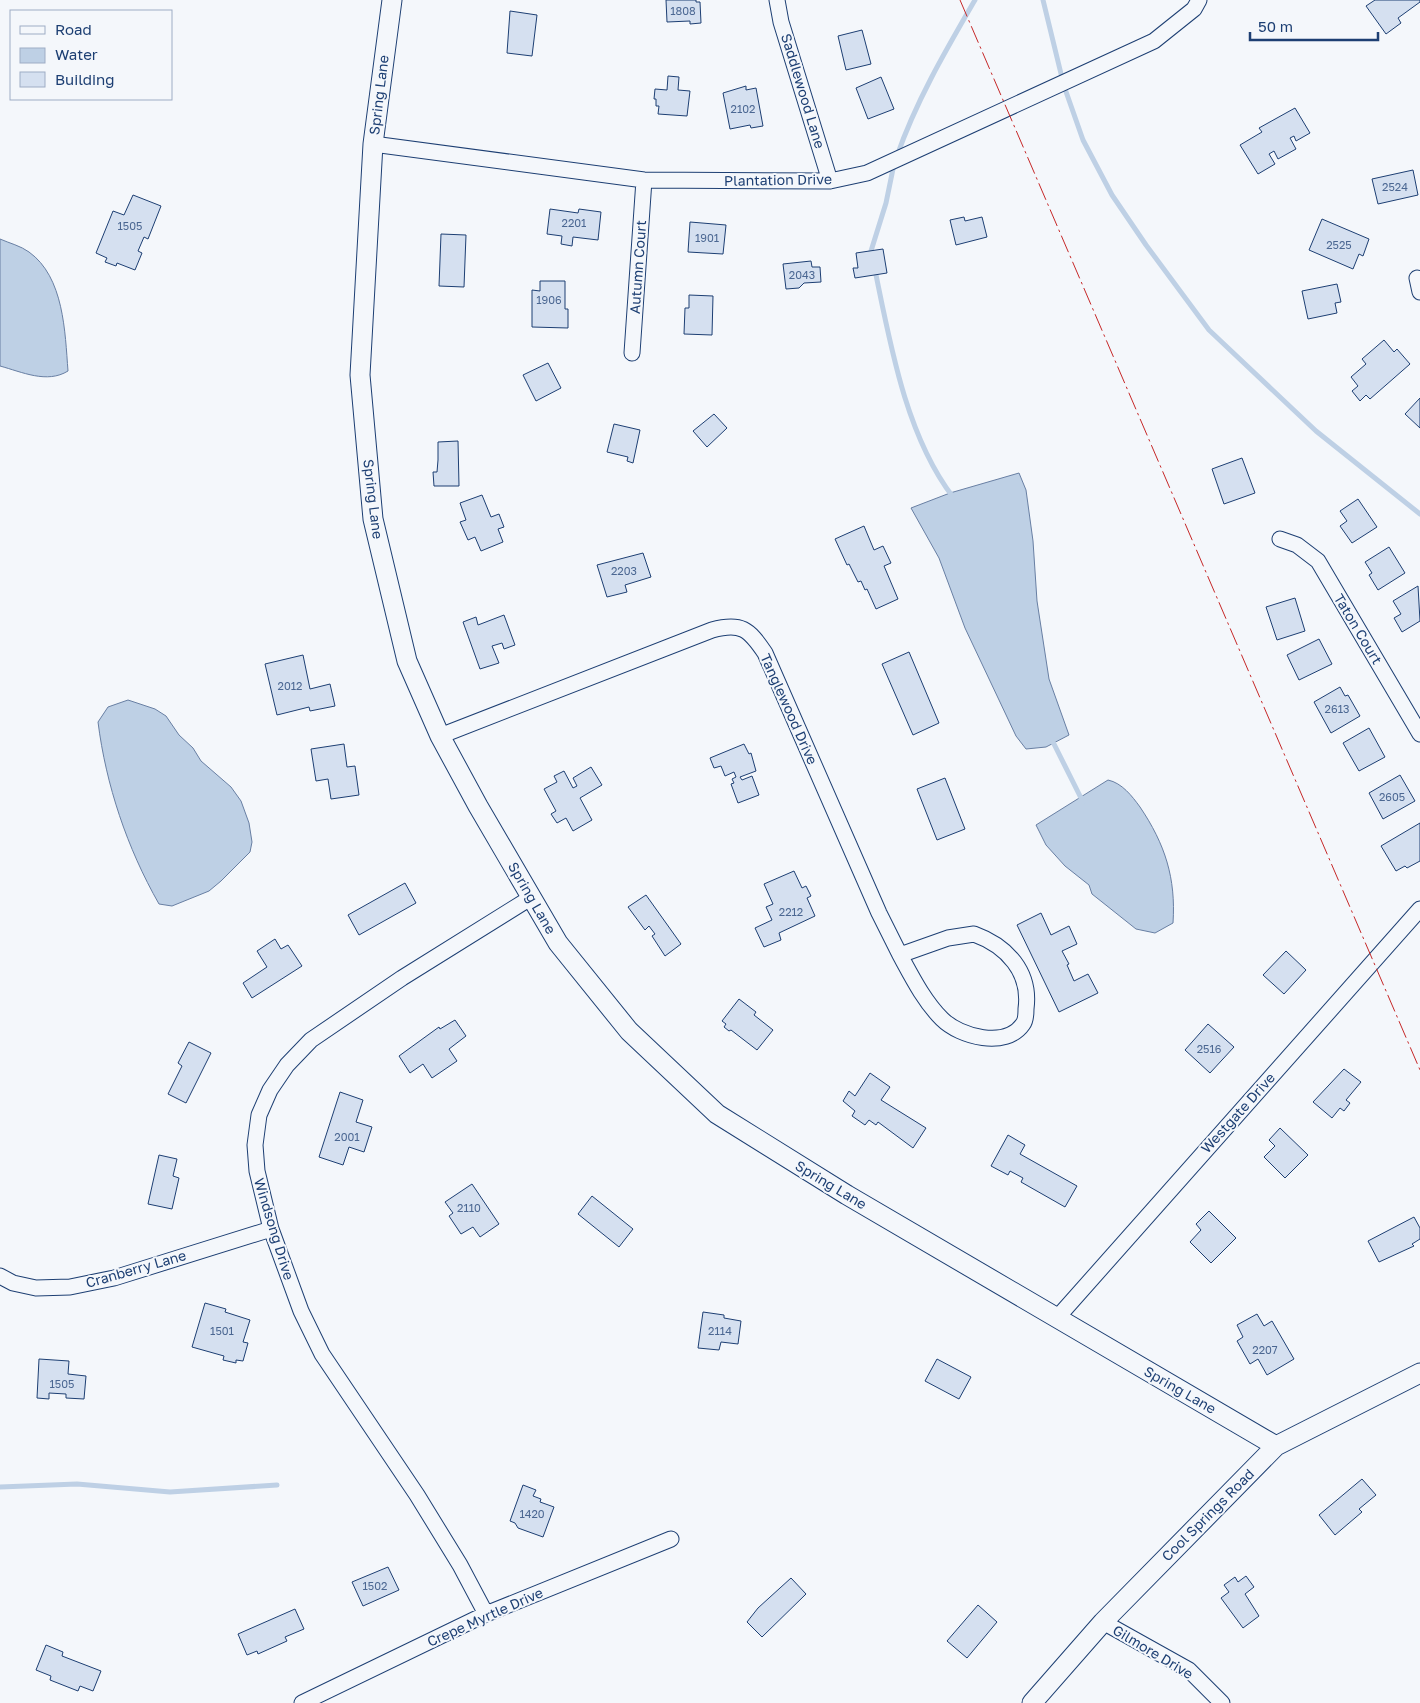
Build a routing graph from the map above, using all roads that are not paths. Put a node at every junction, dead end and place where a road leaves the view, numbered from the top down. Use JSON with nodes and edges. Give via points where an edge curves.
{"nodes":[{"id":1,"x":392,"y":0,"type":"edge"},
{"id":2,"x":777,"y":0,"type":"edge"},
{"id":3,"x":1199,"y":0,"type":"edge"},
{"id":4,"x":373,"y":144,"type":"junction"},
{"id":5,"x":644,"y":180,"type":"junction"},
{"id":6,"x":830,"y":181,"type":"junction"},
{"id":7,"x":632,"y":354,"type":"dead end"},
{"id":8,"x":1280,"y":539,"type":"dead end"},
{"id":9,"x":1420,"y":734,"type":"edge"},
{"id":10,"x":440,"y":736,"type":"junction"},
{"id":11,"x":532,"y":897,"type":"junction"},
{"id":12,"x":1420,"y":909,"type":"edge"},
{"id":13,"x":900,"y":955,"type":"junction"},
{"id":14,"x":271,"y":1229,"type":"junction"},
{"id":15,"x":0,"y":1276,"type":"edge"},
{"id":16,"x":1057,"y":1318,"type":"junction"},
{"id":17,"x":1420,"y":1373,"type":"edge"},
{"id":18,"x":1276,"y":1446,"type":"junction"},
{"id":19,"x":671,"y":1539,"type":"dead end"},
{"id":20,"x":486,"y":1614,"type":"junction"},
{"id":21,"x":1103,"y":1622,"type":"junction"},
{"id":22,"x":302,"y":1703,"type":"edge"},
{"id":23,"x":1032,"y":1703,"type":"edge"},
{"id":24,"x":1222,"y":1703,"type":"edge"}],
"edges":[{"from":1,"to":4,"type":"street","name":"Spring Lane"},
{"from":2,"to":6,"type":"street","name":"Saddlewood Lane"},
{"from":3,"to":6,"type":"street","name":"Plantation Drive","via":[[1194,9],[1154,41],[867,172]]},
{"from":4,"to":5,"type":"street","name":"Plantation Drive"},
{"from":4,"to":10,"type":"street","name":"Spring Lane","via":[[360,375],[373,519],[406,660]]},
{"from":5,"to":6,"type":"street","name":"Plantation Drive"},
{"from":5,"to":7,"type":"street","name":"Autumn Court"},
{"from":8,"to":9,"type":"street","name":"Taton Court","via":[[1318,561]]},
{"from":10,"to":11,"type":"street","name":"Spring Lane"},
{"from":10,"to":13,"type":"street","name":"Tanglewood Drive","via":[[712,630],[730,625],[743,627],[766,653]]},
{"from":11,"to":14,"type":"street","name":"Windsong Drive","via":[[402,978],[311,1040],[287,1065],[270,1090],[259,1115],[255,1145],[257,1172]]},
{"from":11,"to":16,"type":"street","name":"Spring Lane","via":[[558,943],[629,1031],[717,1114],[847,1195]]},
{"from":12,"to":16,"type":"street","name":"Westgate Drive"},
{"from":13,"to":13,"type":"street","name":"Tanglewood Drive","via":[[948,938],[974,934],[993,941],[1010,956],[1023,976],[1028,999],[1024,1022],[1013,1034],[989,1039],[972,1036],[943,1020],[923,996]]},
{"from":14,"to":15,"type":"street","name":"Cranberry Lane","via":[[114,1278],[70,1287],[36,1288],[13,1283]]},
{"from":14,"to":20,"type":"street","name":"Windsong Drive","via":[[301,1311],[322,1354],[417,1495]]},
{"from":16,"to":18,"type":"street","name":"Spring Lane"},
{"from":17,"to":18,"type":"street","name":"Cool Springs Road"},
{"from":18,"to":21,"type":"street","name":"Cool Springs Road"},
{"from":19,"to":20,"type":"street","name":"Crepe Myrtle Drive"},
{"from":20,"to":22,"type":"street","name":"Crepe Myrtle Drive"},
{"from":21,"to":23,"type":"street","name":"Cool Springs Road"},
{"from":21,"to":24,"type":"street","name":"Gilmore Drive","via":[[1189,1670]]}]}
